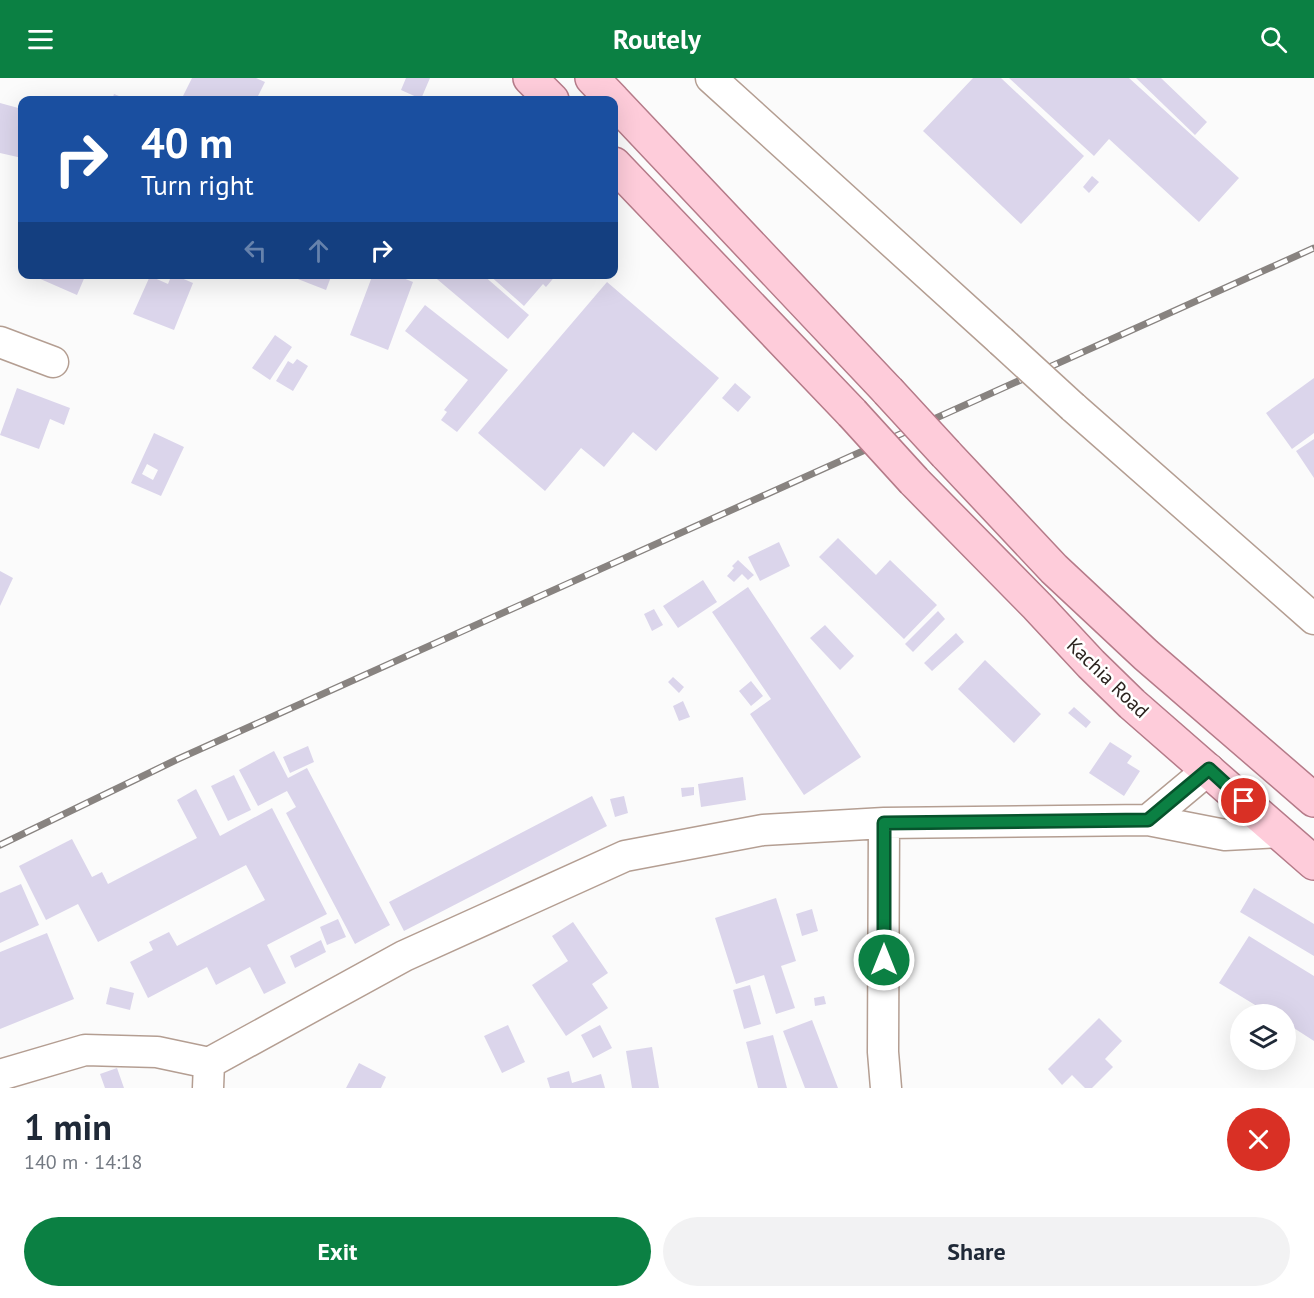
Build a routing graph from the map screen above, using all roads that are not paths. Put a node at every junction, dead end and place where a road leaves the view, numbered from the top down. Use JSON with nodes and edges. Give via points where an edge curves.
{"nodes":[{"id":1,"x":530,"y":78,"type":"edge"},
{"id":2,"x":592,"y":78,"type":"edge"},
{"id":3,"x":711,"y":78,"type":"edge"},
{"id":4,"x":548,"y":96,"type":"edge"},
{"id":5,"x":608,"y":96,"type":"edge"},
{"id":6,"x":618,"y":106,"type":"edge"},
{"id":7,"x":618,"y":168,"type":"edge"},
{"id":8,"x":0,"y":342,"type":"edge"},
{"id":9,"x":53,"y":362,"type":"dead end"},
{"id":10,"x":1314,"y":619,"type":"edge"},
{"id":11,"x":1209,"y":769,"type":"junction"},
{"id":12,"x":1314,"y":800,"type":"edge"},
{"id":13,"x":1148,"y":820,"type":"junction"},
{"id":14,"x":884,"y":823,"type":"junction"},
{"id":15,"x":1279,"y":832,"type":"junction"},
{"id":16,"x":1314,"y":863,"type":"edge"},
{"id":17,"x":0,"y":1075,"type":"edge"},
{"id":18,"x":208,"y":1075,"type":"edge"},
{"id":19,"x":886,"y":1088,"type":"edge"}],
"edges":[{"from":1,"to":4,"type":"main road"},
{"from":2,"to":5,"type":"main road"},
{"from":3,"to":10,"type":"street","bridge":true,"via":[[1073,407]]},
{"from":6,"to":12,"type":"main road","bridge":true,"via":[[1054,569],[1146,655]]},
{"from":7,"to":11,"type":"main road","name":"Kachia Road","bridge":true,"via":[[1091,664]]},
{"from":8,"to":9,"type":"street"},
{"from":11,"to":13,"type":"street"},
{"from":11,"to":15,"type":"main road","name":"Kachia Road"},
{"from":13,"to":14,"type":"street"},
{"from":13,"to":15,"type":"street","via":[[1224,836]]},
{"from":14,"to":18,"type":"street","via":[[763,830],[625,856],[404,956]]},
{"from":14,"to":19,"type":"street"},
{"from":15,"to":16,"type":"main road","name":"Kachia Road"},
{"from":17,"to":18,"type":"street","via":[[85,1050],[157,1052]]}]}
